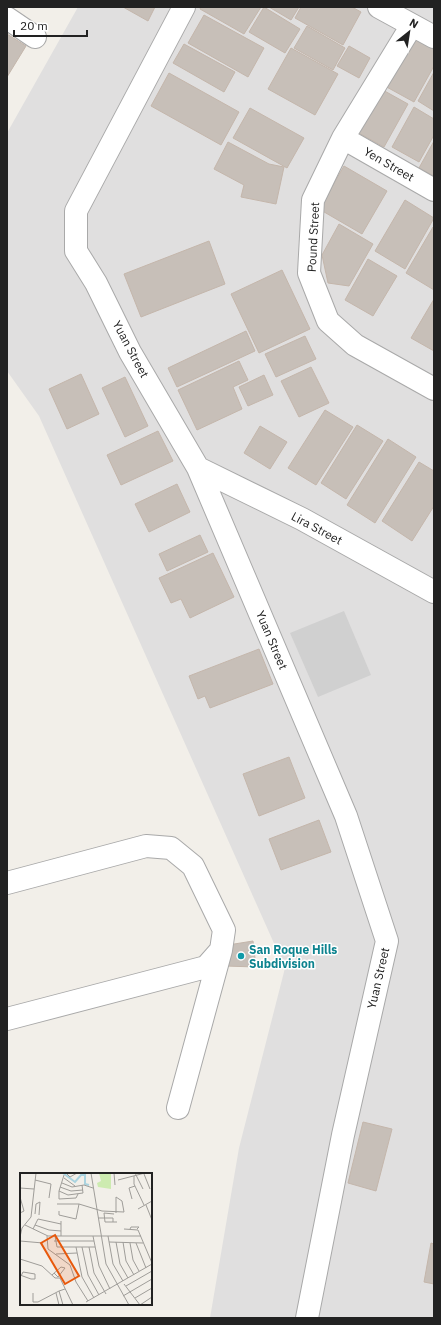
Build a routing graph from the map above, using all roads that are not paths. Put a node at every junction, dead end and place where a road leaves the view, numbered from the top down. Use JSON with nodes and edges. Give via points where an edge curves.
{"nodes":[{"id":1,"x":184,"y":7,"type":"edge"},
{"id":2,"x":379,"y":7,"type":"edge"},
{"id":3,"x":7,"y":18,"type":"edge"},
{"id":4,"x":412,"y":24,"type":"junction"},
{"id":5,"x":35,"y":37,"type":"dead end"},
{"id":6,"x":434,"y":37,"type":"edge"},
{"id":7,"x":343,"y":138,"type":"junction"},
{"id":8,"x":434,"y":190,"type":"edge"},
{"id":9,"x":434,"y":389,"type":"edge"},
{"id":10,"x":198,"y":468,"type":"junction"},
{"id":11,"x":434,"y":592,"type":"edge"},
{"id":12,"x":7,"y":883,"type":"edge"},
{"id":13,"x":221,"y":950,"type":"junction"},
{"id":14,"x":7,"y":1019,"type":"edge"},
{"id":15,"x":178,"y":1108,"type":"dead end"},
{"id":16,"x":306,"y":1318,"type":"edge"}],
"edges":[{"from":1,"to":10,"type":"street","name":"Yuan Street","via":[[76,211],[76,251],[96,283],[130,352]]},
{"from":2,"to":4,"type":"street"},
{"from":3,"to":5,"type":"street"},
{"from":4,"to":6,"type":"street"},
{"from":4,"to":7,"type":"street","name":"Pound Street"},
{"from":7,"to":8,"type":"street","name":"Yen Street"},
{"from":7,"to":9,"type":"street","name":"Pound Street","via":[[313,200],[309,272],[328,321],[355,344]]},
{"from":10,"to":11,"type":"street","name":"Lira Street","via":[[302,519]]},
{"from":10,"to":16,"type":"street","name":"Yuan Street","via":[[346,816],[387,941],[343,1135]]},
{"from":12,"to":13,"type":"street","via":[[146,846],[170,848],[193,866],[224,930]]},
{"from":13,"to":14,"type":"street","via":[[206,967]]},
{"from":13,"to":15,"type":"street"}]}
